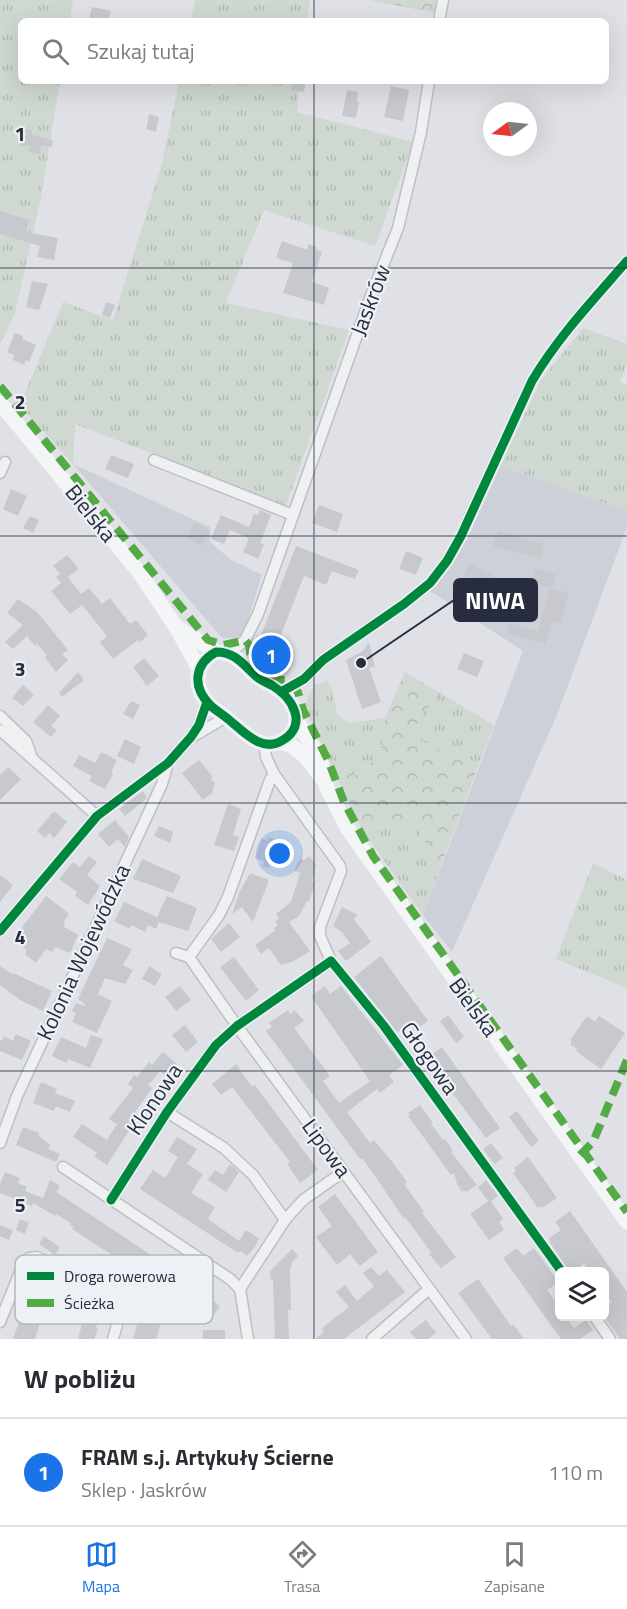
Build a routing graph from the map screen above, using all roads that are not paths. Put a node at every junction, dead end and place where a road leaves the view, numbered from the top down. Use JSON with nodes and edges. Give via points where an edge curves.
{"nodes":[{"id":1,"x":443,"y":0,"type":"edge"},
{"id":2,"x":440,"y":18,"type":"edge"},
{"id":3,"x":429,"y":84,"type":"edge"},
{"id":4,"x":627,"y":261,"type":"edge"},
{"id":5,"x":0,"y":403,"type":"edge"},
{"id":6,"x":154,"y":460,"type":"dead end"},
{"id":7,"x":293,"y":515,"type":"junction"},
{"id":8,"x":176,"y":627,"type":"junction"},
{"id":9,"x":245,"y":640,"type":"junction"},
{"id":10,"x":223,"y":653,"type":"junction"},
{"id":11,"x":243,"y":662,"type":"junction"},
{"id":12,"x":199,"y":669,"type":"junction"},
{"id":13,"x":304,"y":679,"type":"junction"},
{"id":14,"x":281,"y":692,"type":"junction"},
{"id":15,"x":207,"y":702,"type":"junction"},
{"id":16,"x":292,"y":705,"type":"junction"},
{"id":17,"x":0,"y":716,"type":"edge"},
{"id":18,"x":226,"y":717,"type":"junction"},
{"id":19,"x":297,"y":721,"type":"junction"},
{"id":20,"x":0,"y":730,"type":"edge"},
{"id":21,"x":191,"y":737,"type":"junction"},
{"id":22,"x":281,"y":742,"type":"junction"},
{"id":23,"x":264,"y":744,"type":"junction"},
{"id":24,"x":33,"y":761,"type":"junction"},
{"id":25,"x":168,"y":763,"type":"junction"},
{"id":26,"x":274,"y":774,"type":"junction"},
{"id":27,"x":327,"y":788,"type":"junction"},
{"id":28,"x":97,"y":816,"type":"junction"},
{"id":29,"x":0,"y":932,"type":"edge"},
{"id":30,"x":176,"y":953,"type":"dead end"},
{"id":31,"x":189,"y":957,"type":"junction"},
{"id":32,"x":331,"y":961,"type":"junction"},
{"id":33,"x":237,"y":1026,"type":"junction"},
{"id":34,"x":167,"y":1112,"type":"junction"},
{"id":35,"x":0,"y":1143,"type":"edge"},
{"id":36,"x":63,"y":1167,"type":"dead end"},
{"id":37,"x":344,"y":1172,"type":"junction"},
{"id":38,"x":111,"y":1200,"type":"junction"},
{"id":39,"x":285,"y":1220,"type":"junction"},
{"id":40,"x":627,"y":1222,"type":"edge"},
{"id":41,"x":195,"y":1255,"type":"edge"},
{"id":42,"x":213,"y":1267,"type":"edge"},
{"id":43,"x":558,"y":1267,"type":"edge"},
{"id":44,"x":15,"y":1284,"type":"edge"},
{"id":45,"x":240,"y":1289,"type":"junction"},
{"id":46,"x":429,"y":1289,"type":"junction"},
{"id":47,"x":597,"y":1321,"type":"edge"},
{"id":48,"x":0,"y":1322,"type":"edge"},
{"id":49,"x":117,"y":1324,"type":"edge"},
{"id":50,"x":113,"y":1339,"type":"edge"},
{"id":51,"x":248,"y":1339,"type":"edge"},
{"id":52,"x":372,"y":1339,"type":"edge"},
{"id":53,"x":466,"y":1339,"type":"edge"},
{"id":54,"x":610,"y":1339,"type":"edge"}],
"edges":[{"from":1,"to":2,"type":"street"},
{"from":3,"to":7,"type":"street","name":"Jaskrów","via":[[398,228]]},
{"from":4,"to":13,"type":"street","via":[[560,339],[538,371],[461,536],[430,583],[323,660]]},
{"from":5,"to":8,"type":"main road","name":"Bielska","via":[[139,572]]},
{"from":6,"to":7,"type":"street"},
{"from":7,"to":9,"type":"street","name":"Jaskrów"},
{"from":8,"to":10,"type":"main road","name":"Bielska"},
{"from":8,"to":12,"type":"main road","name":"Bielska"},
{"from":9,"to":10,"type":"street","name":"Jaskrów"},
{"from":9,"to":11,"type":"street","name":"Jaskrów"},
{"from":10,"to":11,"type":"main road","name":"Bielska"},
{"from":10,"to":12,"type":"main road","via":[[207,657]]},
{"from":11,"to":14,"type":"main road","name":"Bielska"},
{"from":12,"to":15,"type":"main road","name":"Bielska","via":[[198,682]]},
{"from":13,"to":14,"type":"street"},
{"from":13,"to":16,"type":"street"},
{"from":14,"to":16,"type":"main road","name":"Bielska"},
{"from":15,"to":18,"type":"main road"},
{"from":15,"to":21,"type":"street"},
{"from":16,"to":19,"type":"main road","name":"Bielska"},
{"from":17,"to":24,"type":"street","via":[[26,741]]},
{"from":18,"to":21,"type":"street"},
{"from":18,"to":23,"type":"main road"},
{"from":19,"to":22,"type":"main road","via":[[294,731]]},
{"from":19,"to":27,"type":"main road","name":"Bielska","via":[[320,758]]},
{"from":20,"to":24,"type":"street"},
{"from":21,"to":25,"type":"street"},
{"from":22,"to":23,"type":"main road"},
{"from":22,"to":27,"type":"main road","name":"Bielska","via":[[296,748]]},
{"from":23,"to":26,"type":"street"},
{"from":24,"to":28,"type":"street"},
{"from":25,"to":28,"type":"street"},
{"from":25,"to":35,"type":"street","name":"Kolonia Wojewódzka","via":[[162,784],[17,1096]]},
{"from":26,"to":31,"type":"street","via":[[228,897]]},
{"from":26,"to":32,"type":"street","name":"Głogowa","via":[[340,866],[320,927]]},
{"from":27,"to":40,"type":"main road","name":"Bielska","via":[[348,830]]},
{"from":28,"to":29,"type":"street"},
{"from":30,"to":31,"type":"street"},
{"from":31,"to":33,"type":"street","name":"Lipowa"},
{"from":32,"to":33,"type":"street"},
{"from":32,"to":43,"type":"street","name":"Głogowa","via":[[384,1026]]},
{"from":33,"to":34,"type":"street","name":"Klonowa","via":[[216,1045]]},
{"from":33,"to":37,"type":"street","name":"Lipowa"},
{"from":34,"to":38,"type":"street","name":"Klonowa"},
{"from":34,"to":39,"type":"street","name":"Klonowa","via":[[224,1148],[253,1175]]},
{"from":36,"to":38,"type":"street"},
{"from":37,"to":39,"type":"street","via":[[303,1200]]},
{"from":37,"to":46,"type":"street","name":"Lipowa"},
{"from":38,"to":41,"type":"street"},
{"from":39,"to":45,"type":"street"},
{"from":42,"to":45,"type":"street"},
{"from":44,"to":48,"type":"street"},
{"from":45,"to":51,"type":"street"},
{"from":46,"to":52,"type":"street"},
{"from":46,"to":53,"type":"street","name":"Lipowa"},
{"from":47,"to":54,"type":"street"},
{"from":49,"to":50,"type":"street"}]}
